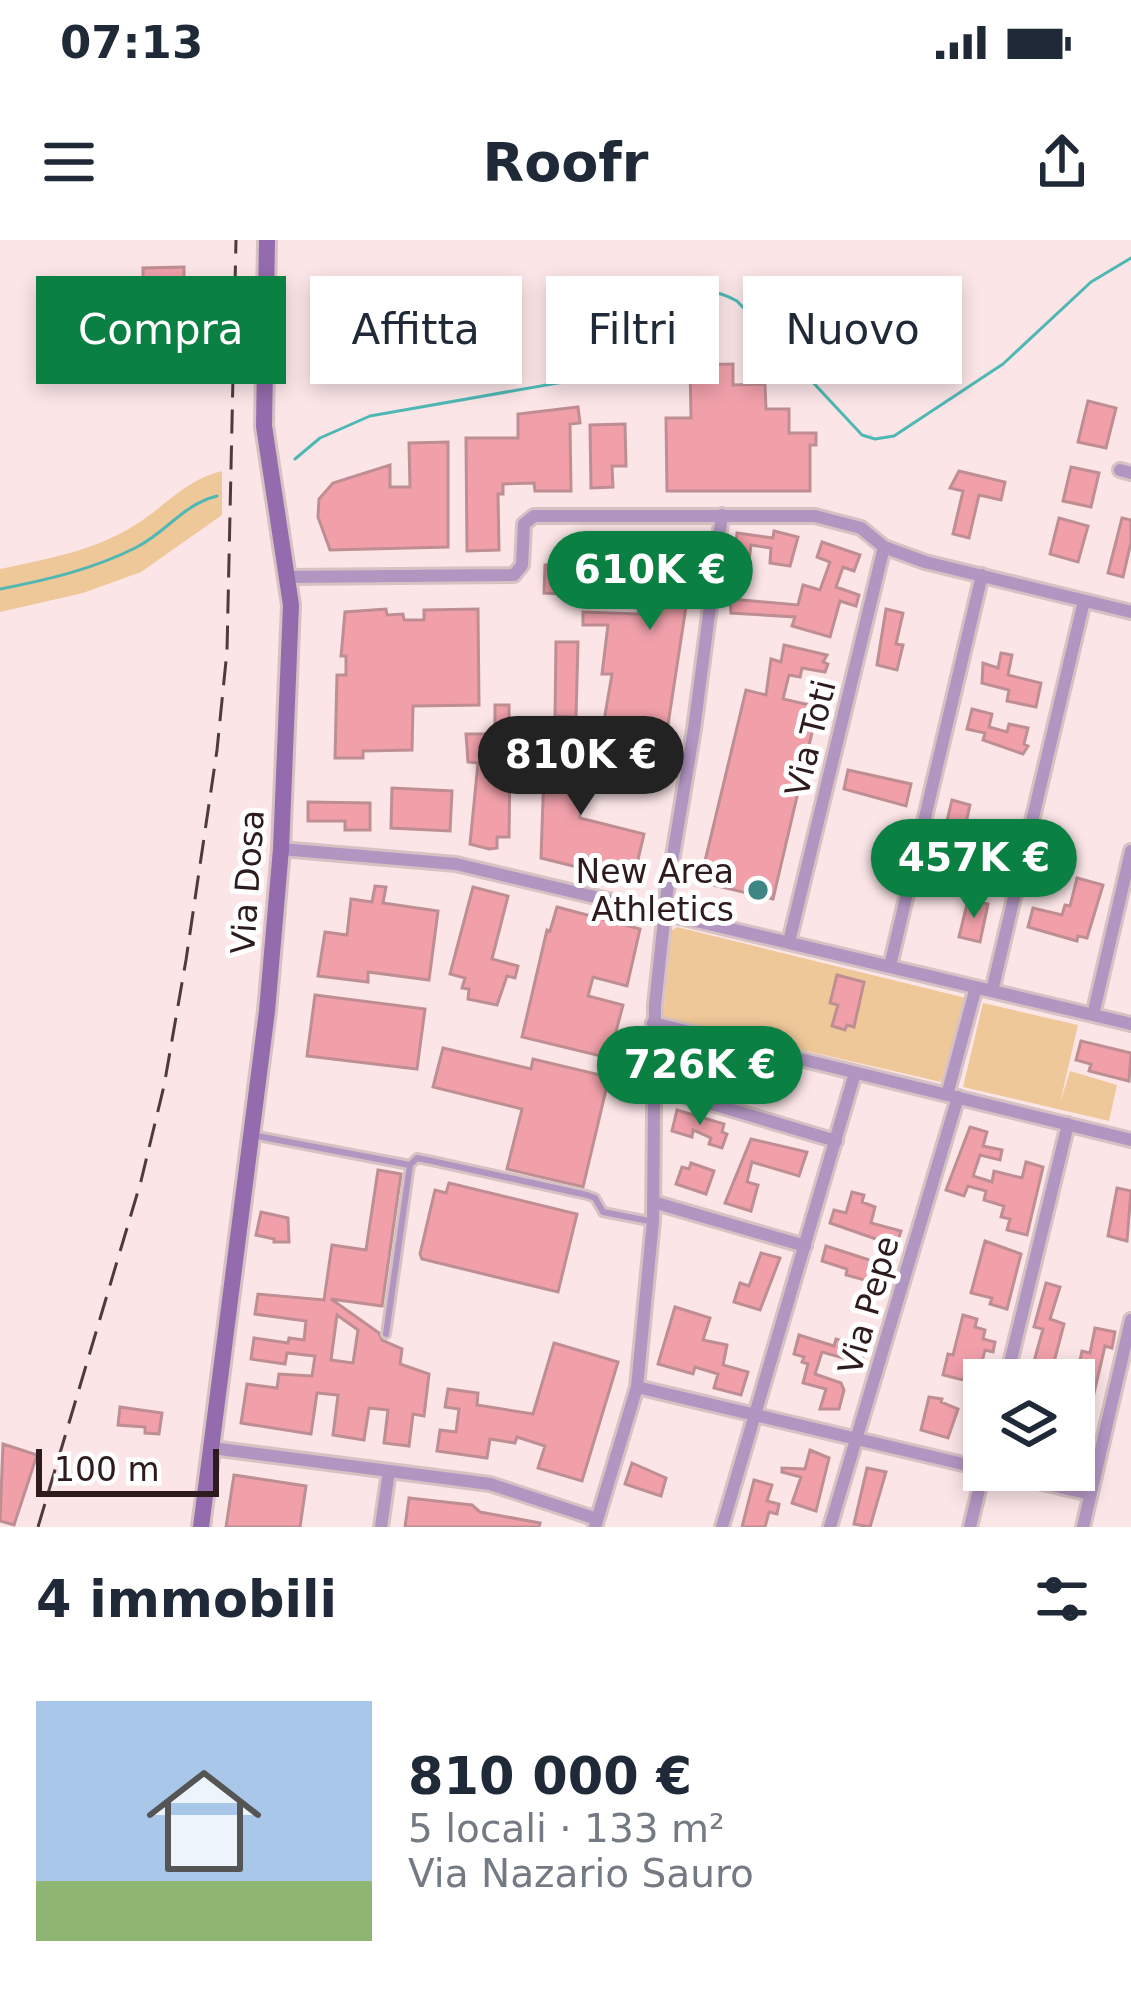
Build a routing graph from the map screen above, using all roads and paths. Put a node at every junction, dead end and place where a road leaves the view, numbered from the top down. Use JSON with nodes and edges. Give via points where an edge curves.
{"nodes":[{"id":1,"x":267,"y":240,"type":"edge"},
{"id":2,"x":722,"y":515,"type":"junction"},
{"id":3,"x":884,"y":548,"type":"junction"},
{"id":4,"x":982,"y":575,"type":"junction"},
{"id":5,"x":289,"y":577,"type":"junction"},
{"id":6,"x":1084,"y":601,"type":"junction"},
{"id":7,"x":1131,"y":611,"type":"edge"},
{"id":8,"x":281,"y":849,"type":"junction"},
{"id":9,"x":1131,"y":851,"type":"edge"},
{"id":10,"x":664,"y":912,"type":"junction"},
{"id":11,"x":789,"y":942,"type":"junction"},
{"id":12,"x":890,"y":966,"type":"junction"},
{"id":13,"x":976,"y":987,"type":"junction"},
{"id":14,"x":992,"y":991,"type":"junction"},
{"id":15,"x":1093,"y":1015,"type":"junction"},
{"id":16,"x":653,"y":1023,"type":"junction"},
{"id":17,"x":1131,"y":1024,"type":"edge"},
{"id":18,"x":855,"y":1073,"type":"junction"},
{"id":19,"x":652,"y":1086,"type":"junction"},
{"id":20,"x":952,"y":1096,"type":"junction"},
{"id":21,"x":1068,"y":1124,"type":"junction"},
{"id":22,"x":252,"y":1135,"type":"junction"},
{"id":23,"x":1131,"y":1140,"type":"edge"},
{"id":24,"x":836,"y":1141,"type":"junction"},
{"id":25,"x":410,"y":1165,"type":"junction"},
{"id":26,"x":653,"y":1202,"type":"junction"},
{"id":27,"x":653,"y":1221,"type":"junction"},
{"id":28,"x":805,"y":1246,"type":"junction"},
{"id":29,"x":1131,"y":1323,"type":"edge"},
{"id":30,"x":386,"y":1334,"type":"dead end"},
{"id":31,"x":1011,"y":1359,"type":"edge"},
{"id":32,"x":637,"y":1387,"type":"junction"},
{"id":33,"x":754,"y":1415,"type":"junction"},
{"id":34,"x":858,"y":1439,"type":"junction"},
{"id":35,"x":212,"y":1448,"type":"junction"},
{"id":36,"x":963,"y":1464,"type":"edge"},
{"id":37,"x":389,"y":1471,"type":"junction"},
{"id":38,"x":979,"y":1491,"type":"edge"},
{"id":39,"x":1077,"y":1491,"type":"edge"},
{"id":40,"x":1090,"y":1494,"type":"junction"},
{"id":41,"x":596,"y":1523,"type":"edge"},
{"id":42,"x":202,"y":1527,"type":"edge"},
{"id":43,"x":381,"y":1527,"type":"edge"},
{"id":44,"x":722,"y":1527,"type":"edge"},
{"id":45,"x":830,"y":1527,"type":"edge"},
{"id":46,"x":970,"y":1527,"type":"edge"},
{"id":47,"x":1083,"y":1527,"type":"edge"}],
"edges":[{"from":1,"to":5,"type":"street","name":"Via Dosa","via":[[264,426]]},
{"from":2,"to":3,"type":"street","via":[[815,516],[861,528]]},
{"from":2,"to":5,"type":"street","via":[[534,516],[524,524],[521,569],[510,576]]},
{"from":2,"to":10,"type":"street"},
{"from":3,"to":4,"type":"street"},
{"from":3,"to":11,"type":"street","name":"Via Toti"},
{"from":4,"to":6,"type":"street"},
{"from":4,"to":12,"type":"street"},
{"from":5,"to":8,"type":"street","name":"Via Dosa"},
{"from":6,"to":7,"type":"street"},
{"from":6,"to":14,"type":"street"},
{"from":8,"to":10,"type":"street","via":[[456,864]]},
{"from":8,"to":22,"type":"street","name":"Via Dosa"},
{"from":9,"to":15,"type":"street"},
{"from":10,"to":11,"type":"street"},
{"from":10,"to":16,"type":"street"},
{"from":11,"to":12,"type":"street"},
{"from":12,"to":13,"type":"street"},
{"from":13,"to":14,"type":"street"},
{"from":13,"to":20,"type":"street","name":"Via Pepe"},
{"from":14,"to":15,"type":"street"},
{"from":15,"to":17,"type":"street"},
{"from":16,"to":18,"type":"street"},
{"from":16,"to":19,"type":"street"},
{"from":18,"to":20,"type":"street"},
{"from":18,"to":24,"type":"street"},
{"from":19,"to":24,"type":"street"},
{"from":19,"to":26,"type":"street"},
{"from":20,"to":21,"type":"street"},
{"from":20,"to":34,"type":"street","name":"Via Pepe"},
{"from":21,"to":23,"type":"street"},
{"from":21,"to":31,"type":"street"},
{"from":22,"to":25,"type":"lane"},
{"from":22,"to":35,"type":"street","name":"Via Dosa"},
{"from":24,"to":28,"type":"street"},
{"from":25,"to":27,"type":"lane","via":[[416,1158],[565,1190],[595,1198],[603,1212]]},
{"from":25,"to":30,"type":"lane"},
{"from":26,"to":27,"type":"street"},
{"from":26,"to":28,"type":"street"},
{"from":27,"to":32,"type":"street"},
{"from":28,"to":33,"type":"street"},
{"from":29,"to":40,"type":"street"},
{"from":32,"to":33,"type":"street"},
{"from":32,"to":41,"type":"street"},
{"from":33,"to":34,"type":"street"},
{"from":33,"to":44,"type":"street"},
{"from":34,"to":36,"type":"street"},
{"from":34,"to":45,"type":"street","name":"Via Pepe"},
{"from":35,"to":37,"type":"street"},
{"from":35,"to":42,"type":"street","name":"Via Dosa"},
{"from":37,"to":41,"type":"street","via":[[490,1484]]},
{"from":37,"to":43,"type":"street"},
{"from":38,"to":46,"type":"street"},
{"from":39,"to":40,"type":"street"},
{"from":40,"to":47,"type":"street"}]}
